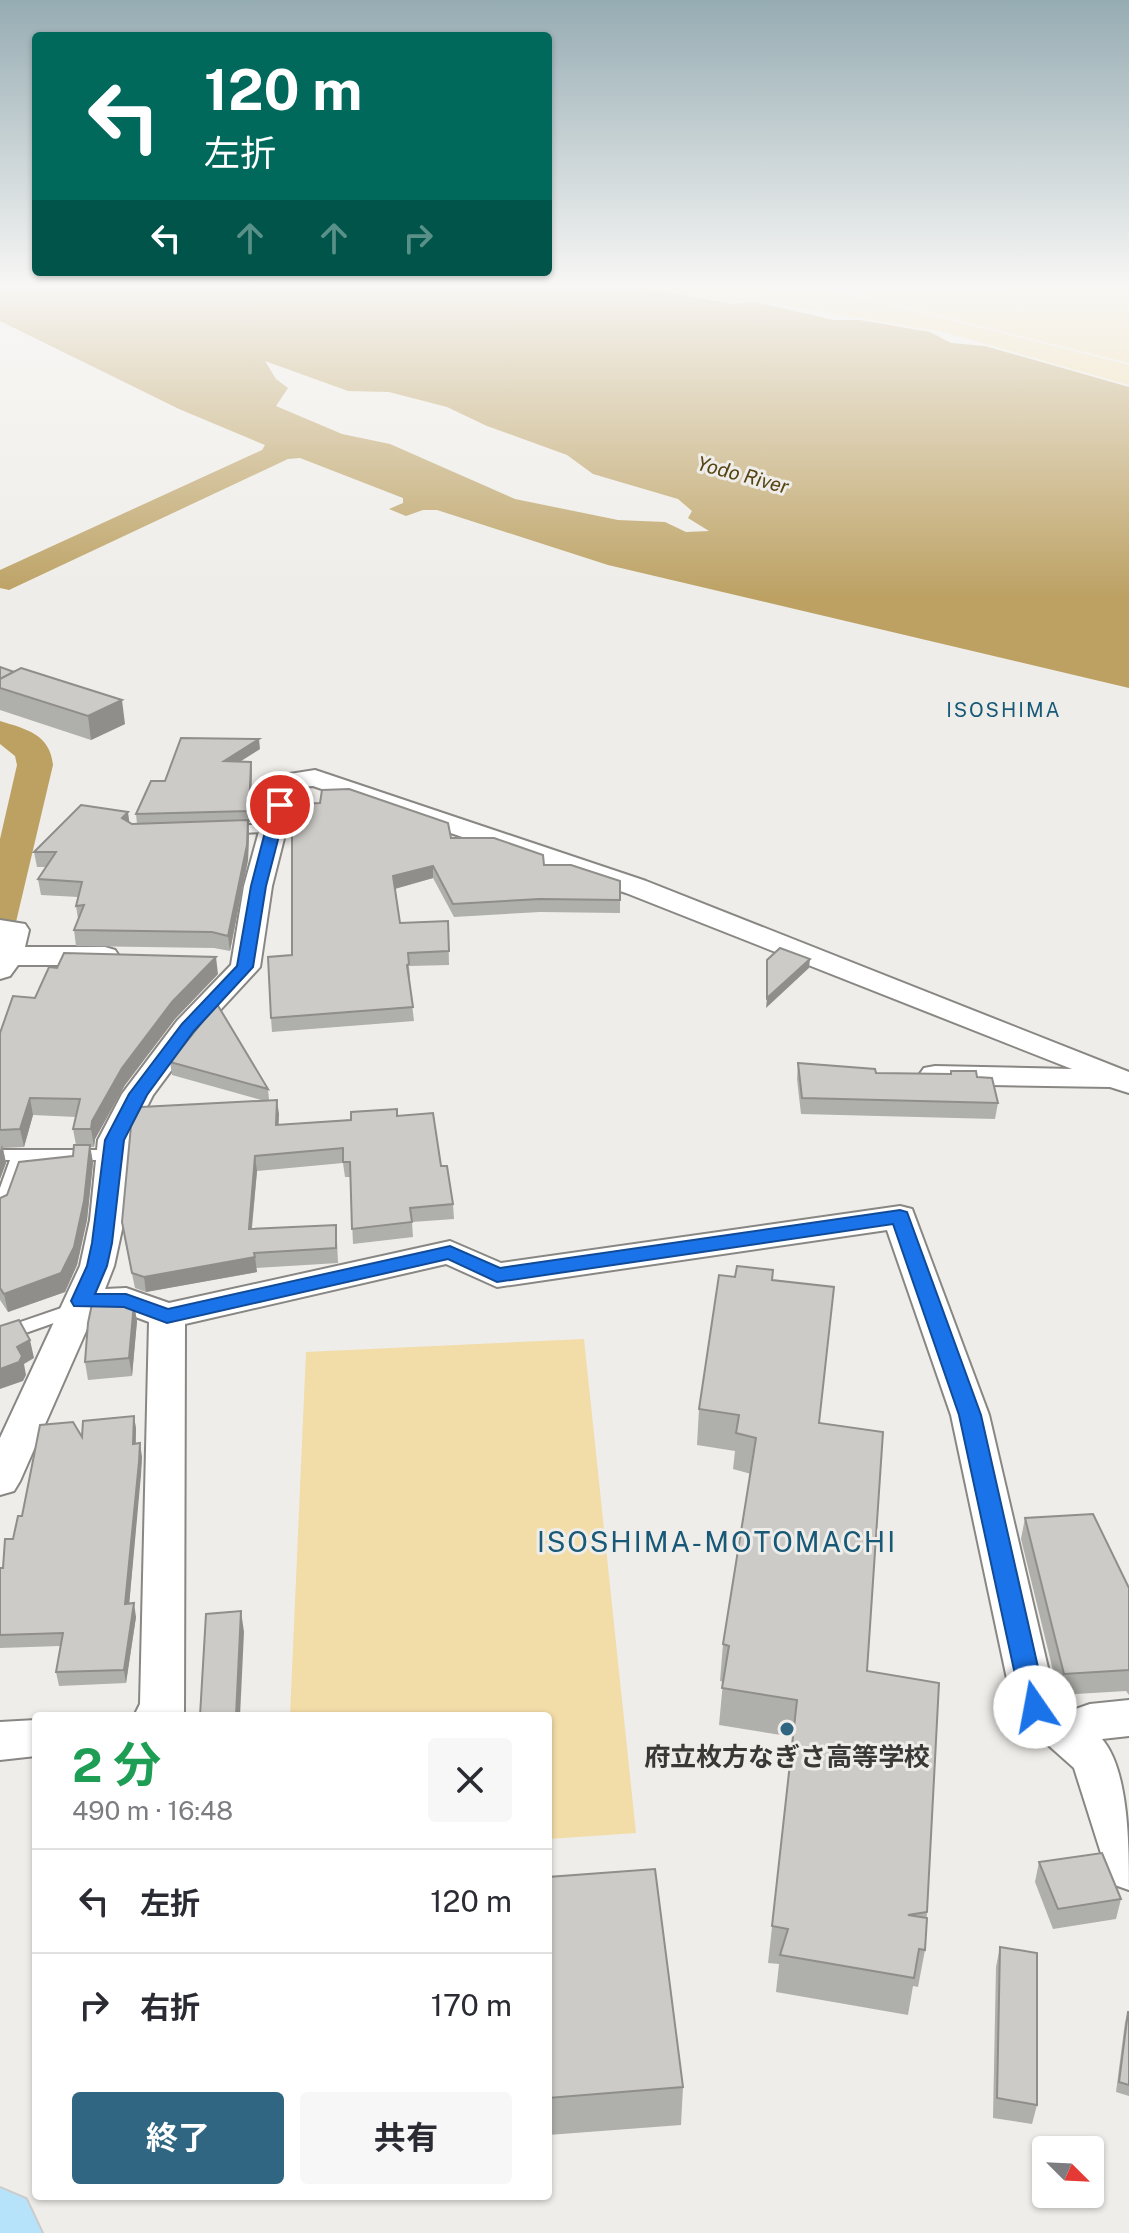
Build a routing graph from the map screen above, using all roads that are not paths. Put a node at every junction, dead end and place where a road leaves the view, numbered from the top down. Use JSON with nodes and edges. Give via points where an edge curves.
{"nodes":[{"id":1,"x":274,"y":828,"type":"junction"},
{"id":2,"x":212,"y":830,"type":"edge"},
{"id":3,"x":6,"y":946,"type":"edge"},
{"id":4,"x":126,"y":957,"type":"edge"},
{"id":5,"x":907,"y":1074,"type":"edge"},
{"id":6,"x":1124,"y":1082,"type":"edge"},
{"id":7,"x":0,"y":1155,"type":"edge"},
{"id":8,"x":20,"y":1155,"type":"junction"},
{"id":9,"x":113,"y":1155,"type":"junction"},
{"id":10,"x":0,"y":1212,"type":"edge"},
{"id":11,"x":80,"y":1305,"type":"junction"},
{"id":12,"x":167,"y":1316,"type":"junction"},
{"id":13,"x":0,"y":1336,"type":"edge"},
{"id":14,"x":0,"y":1481,"type":"edge"},
{"id":15,"x":162,"y":1712,"type":"edge"},
{"id":16,"x":1129,"y":1718,"type":"edge"},
{"id":17,"x":1062,"y":1732,"type":"junction"},
{"id":18,"x":32,"y":1738,"type":"edge"},
{"id":19,"x":0,"y":1741,"type":"edge"},
{"id":20,"x":1129,"y":1869,"type":"edge"},
{"id":21,"x":0,"y":2225,"type":"edge"},
{"id":22,"x":5,"y":2233,"type":"edge"}],
"edges":[{"from":1,"to":2,"type":"lane"},
{"from":1,"to":6,"type":"street","via":[[286,781],[315,778],[636,887]]},
{"from":1,"to":9,"type":"street","via":[[229,963],[138,1094],[114,1140]]},
{"from":3,"to":4,"type":"street"},
{"from":5,"to":6,"type":"street"},
{"from":7,"to":8,"type":"lane"},
{"from":8,"to":9,"type":"lane"},
{"from":8,"to":10,"type":"lane"},
{"from":9,"to":11,"type":"street","via":[[97,1266]]},
{"from":11,"to":12,"type":"street","via":[[126,1300]]},
{"from":11,"to":13,"type":"lane"},
{"from":11,"to":14,"type":"street"},
{"from":12,"to":15,"type":"street"},
{"from":12,"to":17,"type":"street","via":[[450,1252],[497,1275],[900,1217],[970,1415],[1035,1707]]},
{"from":16,"to":17,"type":"street","via":[[1090,1722]]},
{"from":17,"to":20,"type":"street","via":[[1093,1758]]},
{"from":18,"to":19,"type":"street"},
{"from":21,"to":22,"type":"main road"}]}
